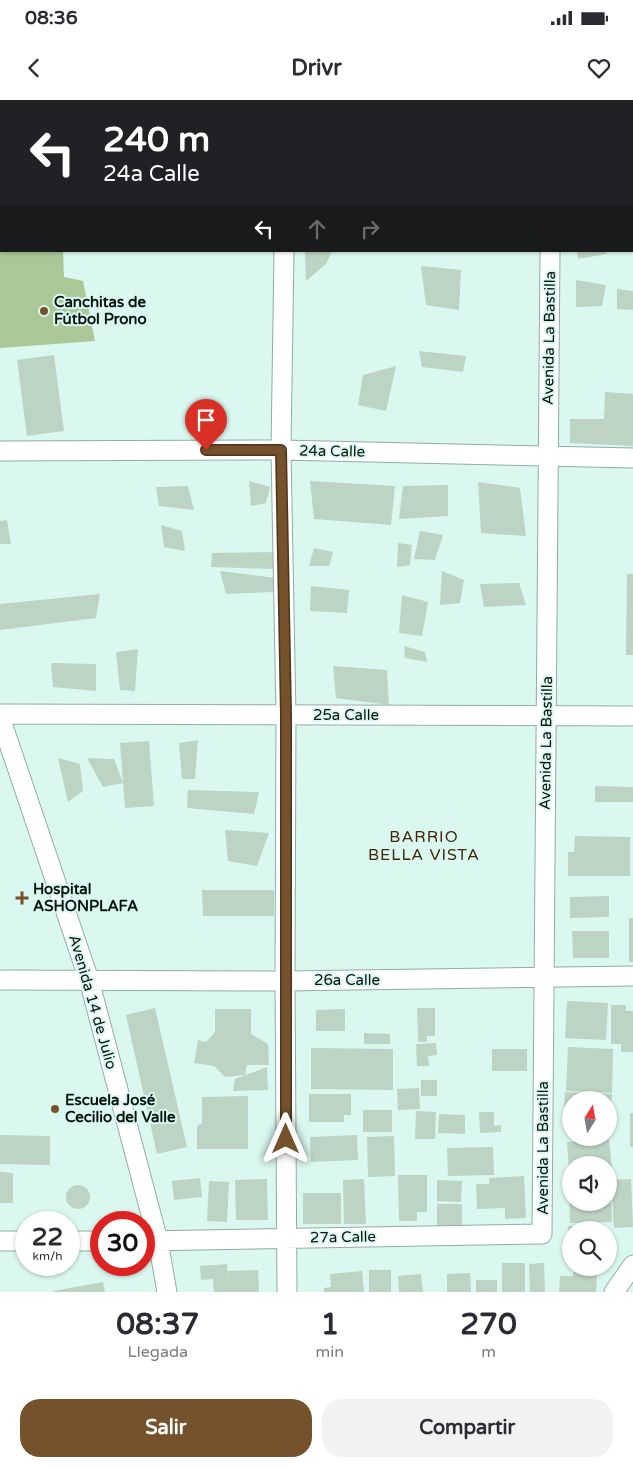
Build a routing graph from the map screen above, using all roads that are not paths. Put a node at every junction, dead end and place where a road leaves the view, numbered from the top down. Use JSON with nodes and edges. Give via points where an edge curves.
{"nodes":[{"id":1,"x":284,"y":252,"type":"edge"},
{"id":2,"x":550,"y":252,"type":"edge"},
{"id":3,"x":281,"y":450,"type":"junction"},
{"id":4,"x":0,"y":451,"type":"edge"},
{"id":5,"x":548,"y":456,"type":"junction"},
{"id":6,"x":633,"y":458,"type":"edge"},
{"id":7,"x":286,"y":715,"type":"junction"},
{"id":8,"x":0,"y":716,"type":"edge"},
{"id":9,"x":546,"y":716,"type":"junction"},
{"id":10,"x":633,"y":716,"type":"edge"},
{"id":11,"x":633,"y":976,"type":"edge"},
{"id":12,"x":544,"y":979,"type":"junction"},
{"id":13,"x":0,"y":980,"type":"edge"},
{"id":14,"x":89,"y":980,"type":"junction"},
{"id":15,"x":285,"y":981,"type":"junction"},
{"id":16,"x":144,"y":1211,"type":"edge"},
{"id":17,"x":542,"y":1234,"type":"joint"},
{"id":18,"x":286,"y":1238,"type":"junction"},
{"id":19,"x":0,"y":1241,"type":"edge"},
{"id":20,"x":15,"y":1241,"type":"edge"},
{"id":21,"x":155,"y":1241,"type":"edge"},
{"id":22,"x":155,"y":1254,"type":"edge"},
{"id":23,"x":633,"y":1265,"type":"edge"},
{"id":24,"x":167,"y":1292,"type":"edge"},
{"id":25,"x":287,"y":1292,"type":"edge"},
{"id":26,"x":614,"y":1292,"type":"edge"}],
"edges":[{"from":1,"to":3,"type":"street"},
{"from":2,"to":5,"type":"street","name":"Avenida La Bastilla"},
{"from":3,"to":4,"type":"street","name":"24a Calle"},
{"from":3,"to":5,"type":"street","name":"24a Calle"},
{"from":3,"to":7,"type":"street"},
{"from":5,"to":6,"type":"street","name":"24a Calle"},
{"from":5,"to":9,"type":"street","name":"Avenida La Bastilla"},
{"from":7,"to":8,"type":"street","name":"25a Calle"},
{"from":7,"to":9,"type":"street","name":"25a Calle"},
{"from":7,"to":15,"type":"street"},
{"from":8,"to":14,"type":"street","name":"Avenida 14 de Julio"},
{"from":9,"to":10,"type":"street","name":"25a Calle"},
{"from":9,"to":12,"type":"street","name":"Avenida La Bastilla"},
{"from":11,"to":12,"type":"street","name":"26a Calle"},
{"from":12,"to":15,"type":"street","name":"26a Calle"},
{"from":12,"to":17,"type":"street","name":"Avenida La Bastilla"},
{"from":13,"to":14,"type":"street","name":"26a Calle"},
{"from":14,"to":15,"type":"street","name":"26a Calle"},
{"from":14,"to":16,"type":"street","name":"Avenida 14 de Julio"},
{"from":15,"to":18,"type":"street"},
{"from":17,"to":18,"type":"street","name":"27a Calle"},
{"from":18,"to":21,"type":"street","name":"27a Calle"},
{"from":18,"to":25,"type":"street"},
{"from":19,"to":20,"type":"street"},
{"from":22,"to":24,"type":"street","name":"Avenida 14 de Julio"},
{"from":23,"to":26,"type":"street"}]}
